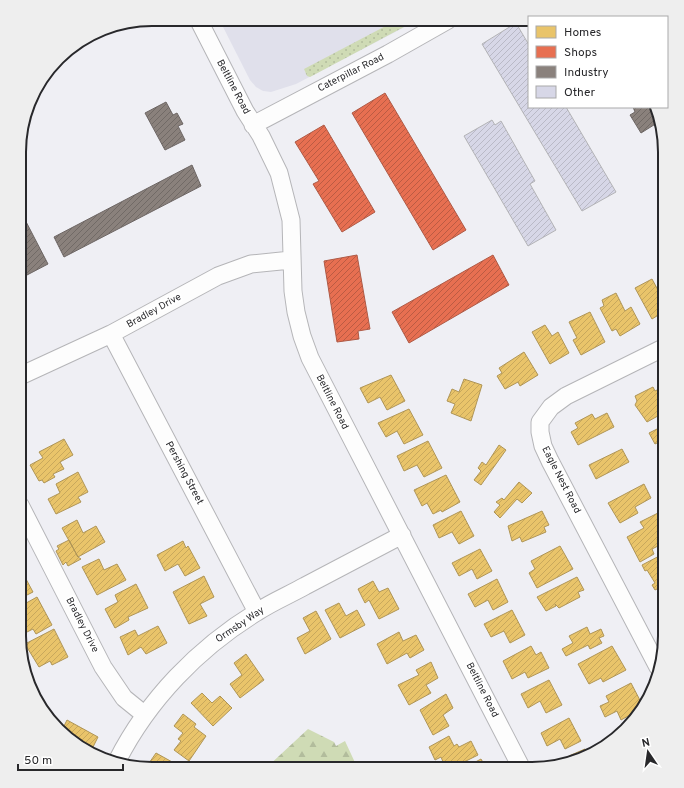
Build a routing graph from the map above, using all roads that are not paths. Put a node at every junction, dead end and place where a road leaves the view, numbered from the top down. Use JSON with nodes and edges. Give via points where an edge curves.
{"nodes":[{"id":1,"x":202,"y":26,"type":"edge"},
{"id":2,"x":437,"y":26,"type":"edge"},
{"id":3,"x":253,"y":125,"type":"junction"},
{"id":4,"x":291,"y":260,"type":"junction"},
{"id":5,"x":111,"y":334,"type":"junction"},
{"id":6,"x":658,"y":351,"type":"edge"},
{"id":7,"x":26,"y":373,"type":"edge"},
{"id":8,"x":26,"y":517,"type":"edge"},
{"id":9,"x":402,"y":535,"type":"junction"},
{"id":10,"x":258,"y":612,"type":"junction"},
{"id":11,"x":655,"y":662,"type":"edge"},
{"id":12,"x":145,"y":715,"type":"junction"},
{"id":13,"x":119,"y":757,"type":"edge"},
{"id":14,"x":518,"y":762,"type":"edge"}],
"edges":[{"from":1,"to":3,"type":"street","name":"Beltline Road"},
{"from":2,"to":3,"type":"street","name":"Caterpillar Road"},
{"from":3,"to":4,"type":"street","name":"Beltline Road","via":[[279,173],[288,204],[291,220]]},
{"from":4,"to":5,"type":"street","name":"Bradley Drive","via":[[240,267],[218,276]]},
{"from":4,"to":9,"type":"street","name":"Beltline Road","via":[[296,312],[310,358]]},
{"from":5,"to":7,"type":"street","name":"Bradley Drive"},
{"from":5,"to":10,"type":"street","name":"Pershing Street"},
{"from":6,"to":11,"type":"street","name":"Eagle Nest Road","via":[[556,402],[540,422],[543,446],[550,461]]},
{"from":8,"to":12,"type":"street","name":"Bradley Drive","via":[[103,666],[124,698]]},
{"from":9,"to":10,"type":"street","name":"Ormsby Way"},
{"from":9,"to":14,"type":"street","name":"Beltline Road"},
{"from":10,"to":12,"type":"street","name":"Ormsby Way","via":[[193,660]]},
{"from":12,"to":13,"type":"street","name":"Ormsby Way","via":[[129,737]]}]}
